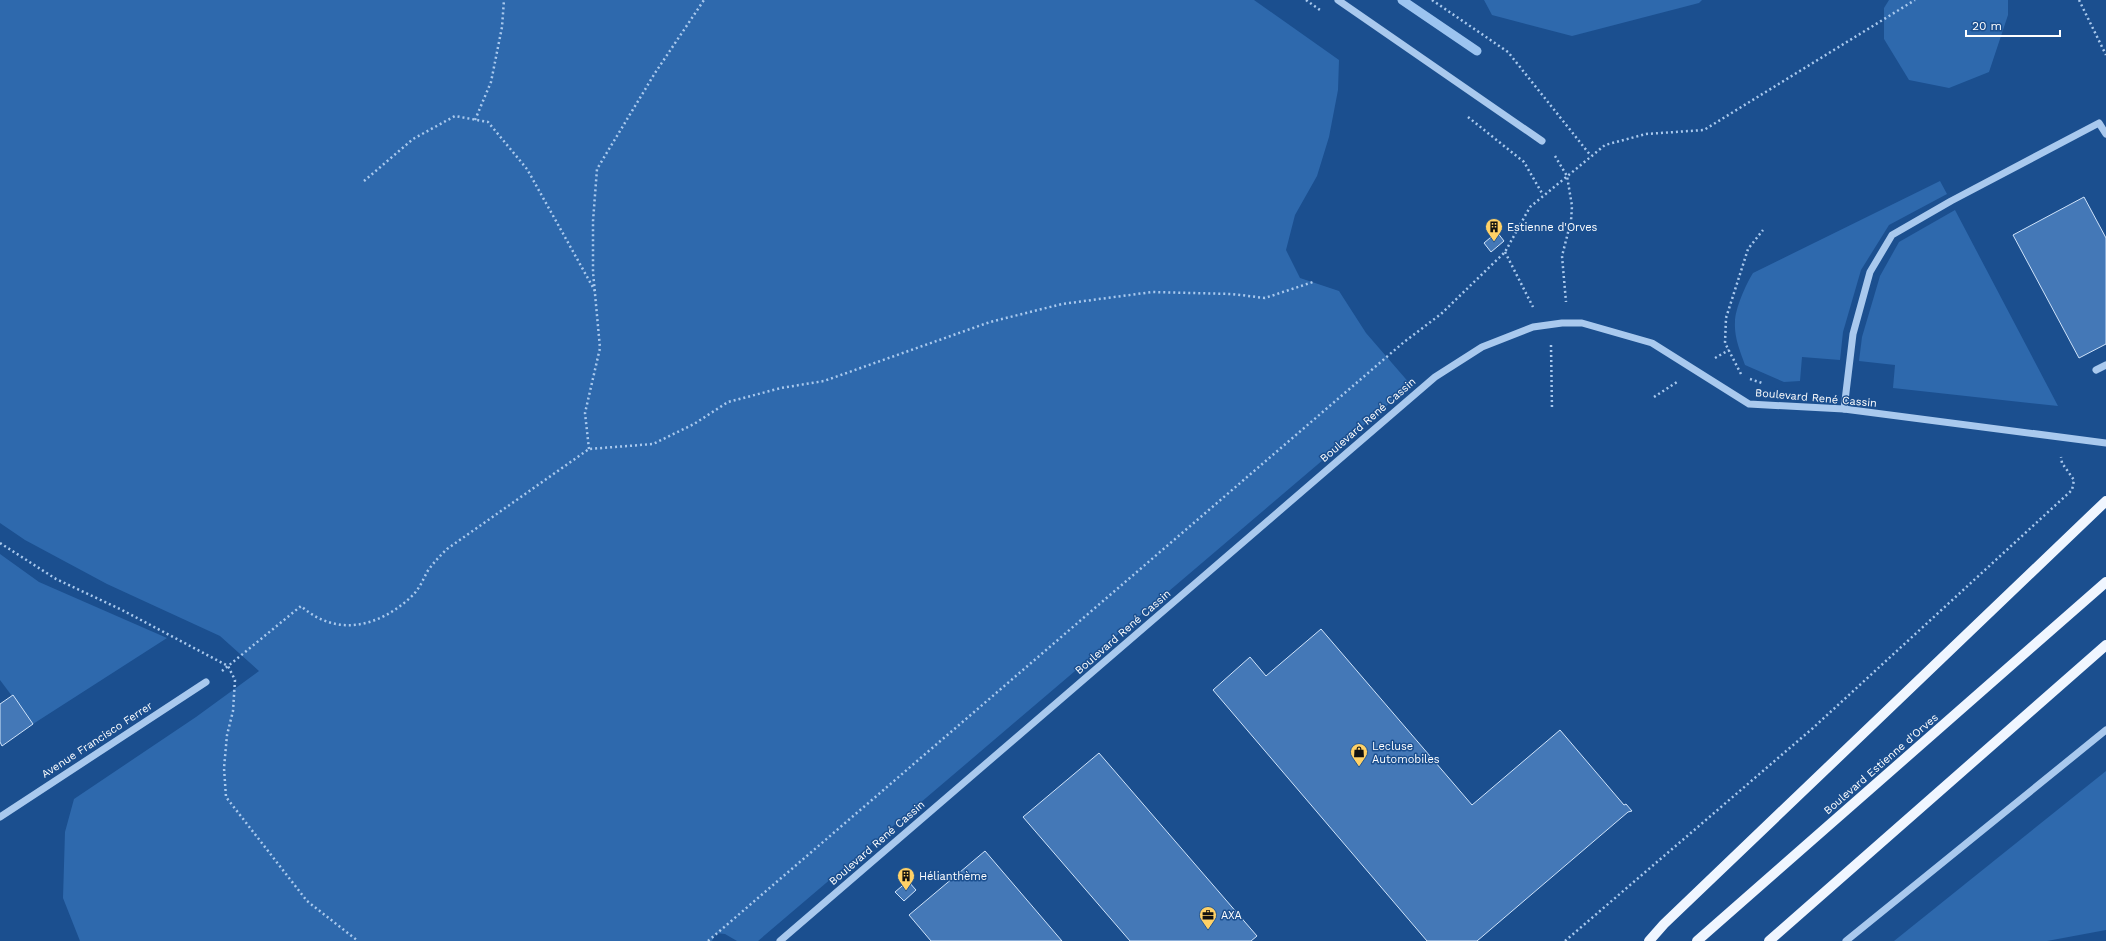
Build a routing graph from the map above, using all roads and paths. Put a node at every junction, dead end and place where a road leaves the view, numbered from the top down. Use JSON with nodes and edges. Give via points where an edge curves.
{"nodes":[{"id":1,"x":504,"y":0,"type":"edge"},
{"id":2,"x":704,"y":0,"type":"edge"},
{"id":3,"x":1306,"y":0,"type":"edge"},
{"id":4,"x":1339,"y":0,"type":"edge"},
{"id":5,"x":1432,"y":0,"type":"edge"},
{"id":6,"x":1916,"y":0,"type":"edge"},
{"id":7,"x":2079,"y":0,"type":"edge"},
{"id":8,"x":1323,"y":12,"type":"dead end"},
{"id":9,"x":2106,"y":55,"type":"edge"},
{"id":10,"x":475,"y":120,"type":"junction"},
{"id":11,"x":2106,"y":134,"type":"edge"},
{"id":12,"x":1542,"y":141,"type":"joint"},
{"id":13,"x":1591,"y":156,"type":"junction"},
{"id":14,"x":1567,"y":176,"type":"junction"},
{"id":15,"x":364,"y":181,"type":"dead end"},
{"id":16,"x":1763,"y":230,"type":"dead end"},
{"id":17,"x":1313,"y":282,"type":"dead end"},
{"id":18,"x":596,"y":293,"type":"junction"},
{"id":19,"x":1568,"y":323,"type":"junction"},
{"id":20,"x":2106,"y":365,"type":"edge"},
{"id":21,"x":2096,"y":370,"type":"dead end"},
{"id":22,"x":1742,"y":376,"type":"dead end"},
{"id":23,"x":1749,"y":378,"type":"dead end"},
{"id":24,"x":1769,"y":386,"type":"dead end"},
{"id":25,"x":1844,"y":409,"type":"junction"},
{"id":26,"x":2060,"y":439,"type":"junction"},
{"id":27,"x":2106,"y":443,"type":"edge"},
{"id":28,"x":589,"y":449,"type":"junction"},
{"id":29,"x":2106,"y":501,"type":"edge"},
{"id":30,"x":0,"y":543,"type":"edge"},
{"id":31,"x":2106,"y":582,"type":"edge"},
{"id":32,"x":2106,"y":645,"type":"edge"},
{"id":33,"x":228,"y":666,"type":"junction"},
{"id":34,"x":206,"y":682,"type":"joint"},
{"id":35,"x":2106,"y":730,"type":"edge"},
{"id":36,"x":0,"y":817,"type":"edge"},
{"id":37,"x":358,"y":941,"type":"edge"},
{"id":38,"x":708,"y":941,"type":"edge"},
{"id":39,"x":780,"y":941,"type":"edge"},
{"id":40,"x":1565,"y":941,"type":"edge"},
{"id":41,"x":1649,"y":941,"type":"edge"},
{"id":42,"x":1697,"y":941,"type":"edge"},
{"id":43,"x":1769,"y":941,"type":"edge"},
{"id":44,"x":1846,"y":941,"type":"edge"}],
"edges":[{"from":1,"to":10,"type":"path","via":[[502,27],[491,82]]},
{"from":2,"to":18,"type":"path","via":[[655,73],[597,169],[593,221],[593,272]]},
{"from":3,"to":8,"type":"path"},
{"from":4,"to":12,"type":"street"},
{"from":5,"to":13,"type":"path","via":[[1508,52]]},
{"from":6,"to":13,"type":"path","via":[[1704,130],[1646,134],[1605,145]]},
{"from":7,"to":9,"type":"path"},
{"from":10,"to":15,"type":"path","via":[[455,116],[413,139]]},
{"from":10,"to":18,"type":"path","via":[[488,122],[527,169]]},
{"from":11,"to":25,"type":"street","via":[[2100,123],[1892,235],[1870,272],[1853,334]]},
{"from":12,"to":14,"type":"path","via":[[1556,157]]},
{"from":13,"to":14,"type":"path"},
{"from":14,"to":19,"type":"path","via":[[1571,190],[1572,213],[1562,256]]},
{"from":14,"to":38,"type":"path","via":[[1530,207],[1505,252],[1441,314],[1398,347]]},
{"from":16,"to":22,"type":"path","via":[[1748,249],[1726,318],[1725,343]]},
{"from":17,"to":28,"type":"path","via":[[1265,298],[1232,294],[1152,292],[1062,304],[990,322],[824,381],[781,388],[728,402],[694,424],[652,444]]},
{"from":18,"to":28,"type":"path","via":[[600,348],[585,413]]},
{"from":19,"to":25,"type":"street","name":"Boulevard René Cassin","via":[[1582,323],[1652,344],[1749,404]]},
{"from":19,"to":39,"type":"street","name":"Boulevard René Cassin","via":[[1533,327],[1482,347],[1434,378]]},
{"from":20,"to":21,"type":"street"},
{"from":23,"to":24,"type":"path"},
{"from":25,"to":26,"type":"street","name":"Boulevard René Cassin"},
{"from":26,"to":27,"type":"street","name":"Boulevard René Cassin"},
{"from":26,"to":40,"type":"path","via":[[2062,463],[2074,480],[2072,490],[1813,728]]},
{"from":28,"to":33,"type":"path","via":[[447,549],[436,560],[414,595],[388,614],[356,626],[340,626],[325,622],[301,606]]},
{"from":29,"to":41,"type":"main road","via":[[1675,913]]},
{"from":30,"to":33,"type":"path","via":[[56,579],[131,614]]},
{"from":31,"to":42,"type":"main road","name":"Boulevard Estienne d'Orves"},
{"from":32,"to":43,"type":"main road"},
{"from":33,"to":34,"type":"path"},
{"from":33,"to":37,"type":"path","via":[[235,680],[233,711],[226,741],[226,797],[307,901]]},
{"from":34,"to":36,"type":"street","name":"Avenue Francisco Ferrer"},
{"from":35,"to":44,"type":"street"}]}
